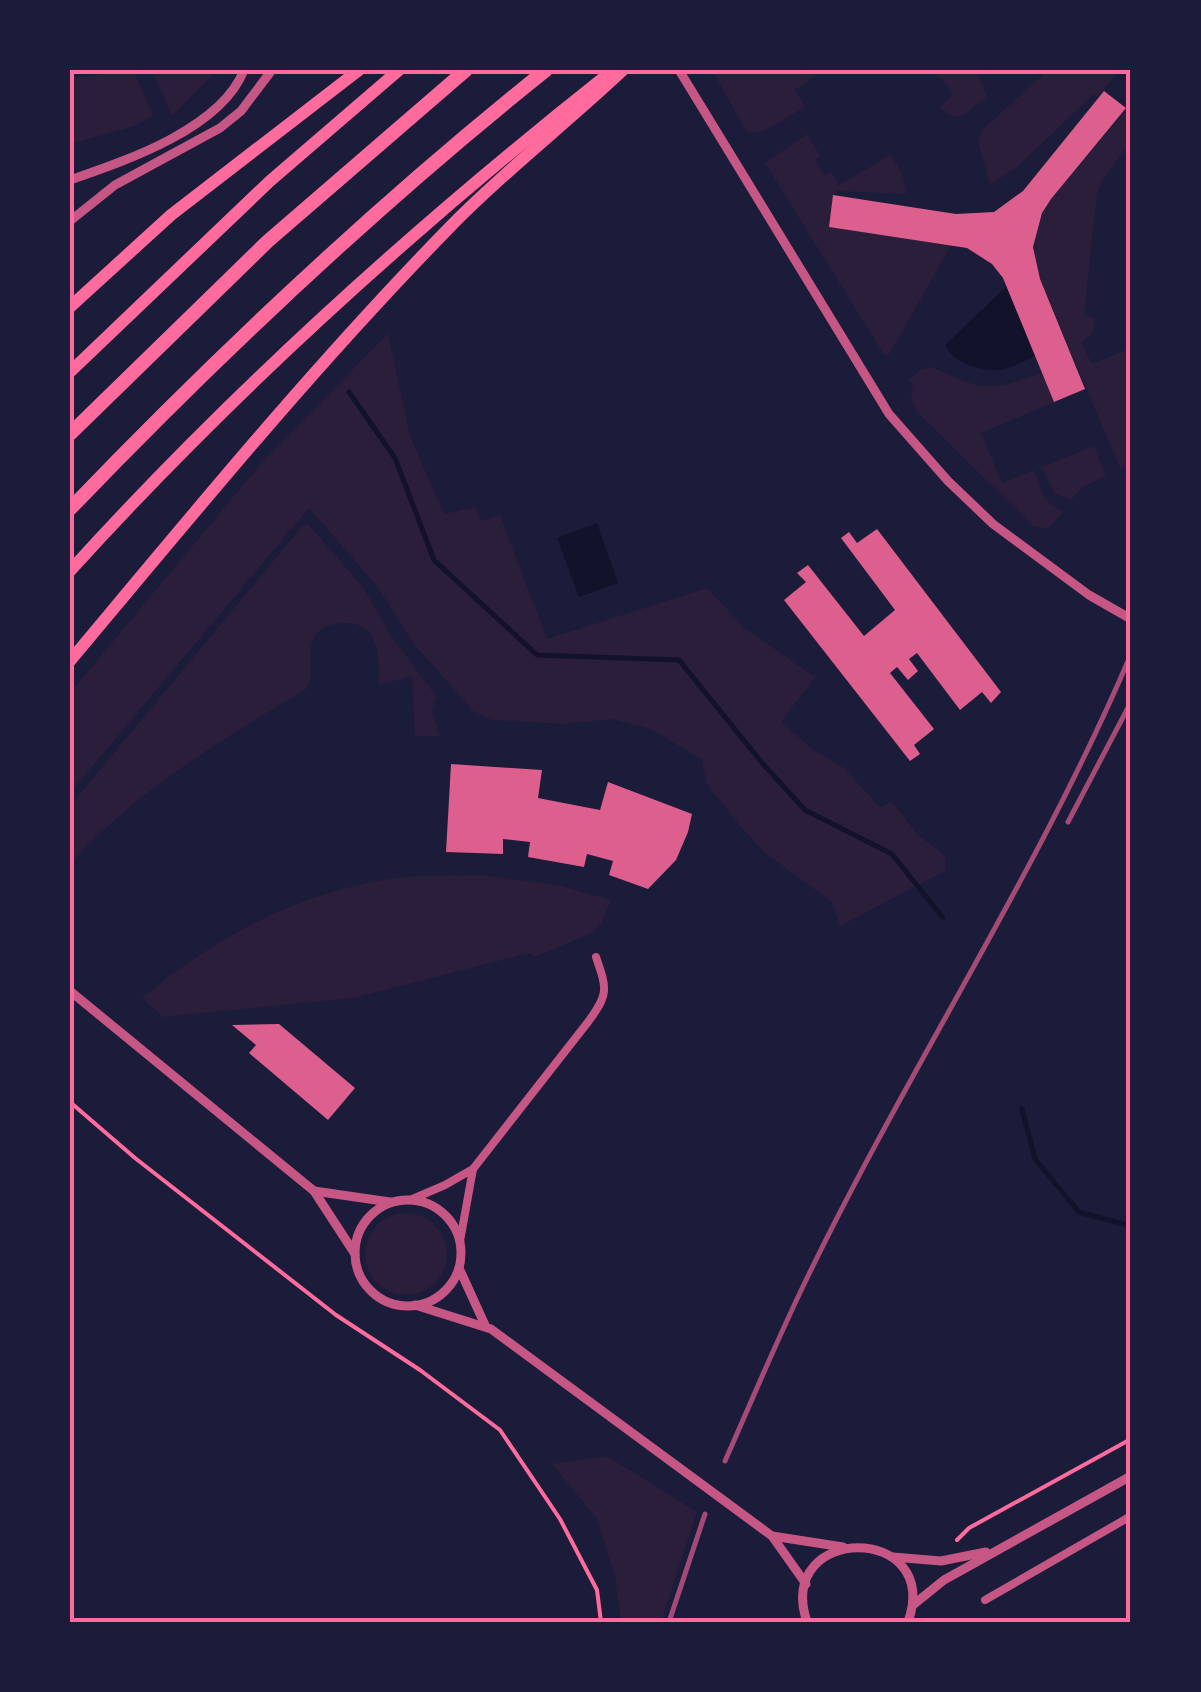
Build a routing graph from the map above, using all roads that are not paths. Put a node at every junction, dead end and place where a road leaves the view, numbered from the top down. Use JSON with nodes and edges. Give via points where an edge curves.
{"nodes":[{"id":1,"x":244,"y":70,"type":"edge"},
{"id":2,"x":272,"y":70,"type":"edge"},
{"id":3,"x":358,"y":70,"type":"edge"},
{"id":4,"x":398,"y":70,"type":"edge"},
{"id":5,"x":466,"y":70,"type":"edge"},
{"id":6,"x":546,"y":70,"type":"edge"},
{"id":7,"x":613,"y":70,"type":"edge"},
{"id":8,"x":623,"y":70,"type":"edge"},
{"id":9,"x":678,"y":70,"type":"edge"},
{"id":10,"x":70,"y":180,"type":"edge"},
{"id":11,"x":70,"y":222,"type":"edge"},
{"id":12,"x":70,"y":307,"type":"edge"},
{"id":13,"x":70,"y":372,"type":"edge"},
{"id":14,"x":70,"y":434,"type":"edge"},
{"id":15,"x":70,"y":509,"type":"edge"},
{"id":16,"x":70,"y":571,"type":"edge"},
{"id":17,"x":1131,"y":620,"type":"edge"},
{"id":18,"x":70,"y":661,"type":"edge"},
{"id":19,"x":596,"y":957,"type":"dead end"},
{"id":20,"x":70,"y":991,"type":"edge"},
{"id":21,"x":473,"y":1169,"type":"junction"},
{"id":22,"x":314,"y":1191,"type":"junction"},
{"id":23,"x":410,"y":1200,"type":"junction"},
{"id":24,"x":393,"y":1202,"type":"junction"},
{"id":25,"x":460,"y":1240,"type":"junction"},
{"id":26,"x":355,"y":1254,"type":"junction"},
{"id":27,"x":459,"y":1267,"type":"junction"},
{"id":28,"x":415,"y":1305,"type":"junction"},
{"id":29,"x":485,"y":1325,"type":"junction"},
{"id":30,"x":1131,"y":1476,"type":"edge"},
{"id":31,"x":1131,"y":1516,"type":"edge"},
{"id":32,"x":772,"y":1536,"type":"junction"},
{"id":33,"x":847,"y":1547,"type":"junction"},
{"id":34,"x":998,"y":1548,"type":"junction"},
{"id":35,"x":890,"y":1556,"type":"junction"},
{"id":36,"x":806,"y":1584,"type":"junction"},
{"id":37,"x":984,"y":1600,"type":"dead end"},
{"id":38,"x":912,"y":1605,"type":"junction"},
{"id":39,"x":910,"y":1621,"type":"edge"},
{"id":40,"x":808,"y":1622,"type":"edge"}],
"edges":[{"from":1,"to":10,"type":"street","via":[[199,122]]},
{"from":2,"to":11,"type":"street","via":[[242,111],[220,128],[116,184]]},
{"from":3,"to":12,"type":"highway","via":[[171,215]]},
{"from":4,"to":13,"type":"highway","via":[[262,188]]},
{"from":5,"to":14,"type":"highway","via":[[268,241]]},
{"from":6,"to":15,"type":"highway","via":[[314,268]]},
{"from":7,"to":16,"type":"highway","via":[[426,224],[287,351]]},
{"from":8,"to":18,"type":"highway","via":[[431,246],[234,464]]},
{"from":9,"to":17,"type":"street","via":[[889,414],[984,516]]},
{"from":19,"to":21,"type":"street","via":[[604,1002]]},
{"from":20,"to":22,"type":"street"},
{"from":21,"to":23,"type":"street"},
{"from":21,"to":25,"type":"street"},
{"from":22,"to":24,"type":"street"},
{"from":22,"to":26,"type":"street"},
{"from":23,"to":24,"type":"street"},
{"from":23,"to":25,"type":"street","via":[[442,1212]]},
{"from":24,"to":26,"type":"street","via":[[364,1223]]},
{"from":25,"to":27,"type":"street"},
{"from":26,"to":28,"type":"street","via":[[360,1276],[375,1294]]},
{"from":27,"to":28,"type":"street","via":[[444,1291]]},
{"from":27,"to":29,"type":"street"},
{"from":28,"to":29,"type":"street"},
{"from":29,"to":32,"type":"street"},
{"from":30,"to":34,"type":"street"},
{"from":31,"to":37,"type":"street"},
{"from":32,"to":33,"type":"street"},
{"from":32,"to":36,"type":"street"},
{"from":33,"to":35,"type":"street","via":[[867,1546]]},
{"from":33,"to":36,"type":"street","via":[[821,1560]]},
{"from":34,"to":35,"type":"street","via":[[941,1561]]},
{"from":34,"to":38,"type":"street"},
{"from":35,"to":38,"type":"street","via":[[908,1578]]},
{"from":36,"to":40,"type":"street"},
{"from":38,"to":39,"type":"street"}]}
